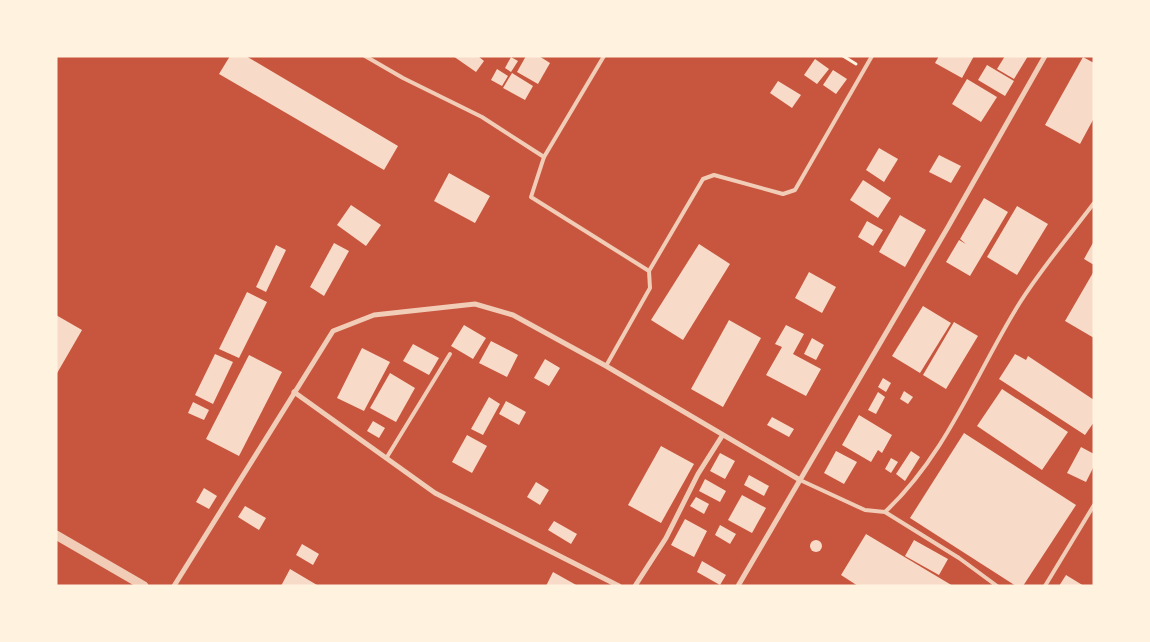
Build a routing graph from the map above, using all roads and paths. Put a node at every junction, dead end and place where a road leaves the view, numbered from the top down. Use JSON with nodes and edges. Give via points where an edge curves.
{"nodes":[{"id":1,"x":365,"y":56,"type":"edge"},
{"id":2,"x":604,"y":56,"type":"edge"},
{"id":3,"x":872,"y":56,"type":"edge"},
{"id":4,"x":1045,"y":56,"type":"edge"},
{"id":5,"x":544,"y":157,"type":"junction"},
{"id":6,"x":1094,"y":203,"type":"edge"},
{"id":7,"x":648,"y":271,"type":"junction"},
{"id":8,"x":450,"y":354,"type":"dead end"},
{"id":9,"x":606,"y":366,"type":"junction"},
{"id":10,"x":294,"y":392,"type":"junction"},
{"id":11,"x":722,"y":436,"type":"junction"},
{"id":12,"x":386,"y":458,"type":"junction"},
{"id":13,"x":800,"y":480,"type":"junction"},
{"id":14,"x":1094,"y":505,"type":"edge"},
{"id":15,"x":886,"y":512,"type":"junction"},
{"id":16,"x":56,"y":535,"type":"edge"},
{"id":17,"x":144,"y":586,"type":"edge"},
{"id":18,"x":174,"y":586,"type":"edge"},
{"id":19,"x":619,"y":586,"type":"edge"},
{"id":20,"x":635,"y":586,"type":"edge"},
{"id":21,"x":738,"y":586,"type":"edge"},
{"id":22,"x":997,"y":586,"type":"edge"},
{"id":23,"x":1045,"y":586,"type":"edge"}],
"edges":[{"from":1,"to":5,"type":"lane","via":[[482,117]]},
{"from":2,"to":5,"type":"lane"},
{"from":3,"to":7,"type":"lane","via":[[795,190],[783,194],[714,174],[703,179]]},
{"from":4,"to":13,"type":"street"},
{"from":5,"to":7,"type":"lane","via":[[531,197]]},
{"from":6,"to":15,"type":"lane","via":[[1019,304],[948,436],[904,495]]},
{"from":7,"to":9,"type":"lane","via":[[650,288]]},
{"from":8,"to":12,"type":"lane"},
{"from":9,"to":10,"type":"street","via":[[513,315],[475,304],[374,315],[332,332]]},
{"from":9,"to":11,"type":"street"},
{"from":10,"to":12,"type":"street"},
{"from":10,"to":18,"type":"street"},
{"from":11,"to":13,"type":"street"},
{"from":11,"to":20,"type":"street","via":[[698,474],[666,538]]},
{"from":12,"to":19,"type":"street","via":[[435,493]]},
{"from":13,"to":15,"type":"lane","via":[[865,510]]},
{"from":13,"to":21,"type":"street"},
{"from":14,"to":23,"type":"lane"},
{"from":15,"to":22,"type":"lane"},
{"from":16,"to":17,"type":"street"}]}
